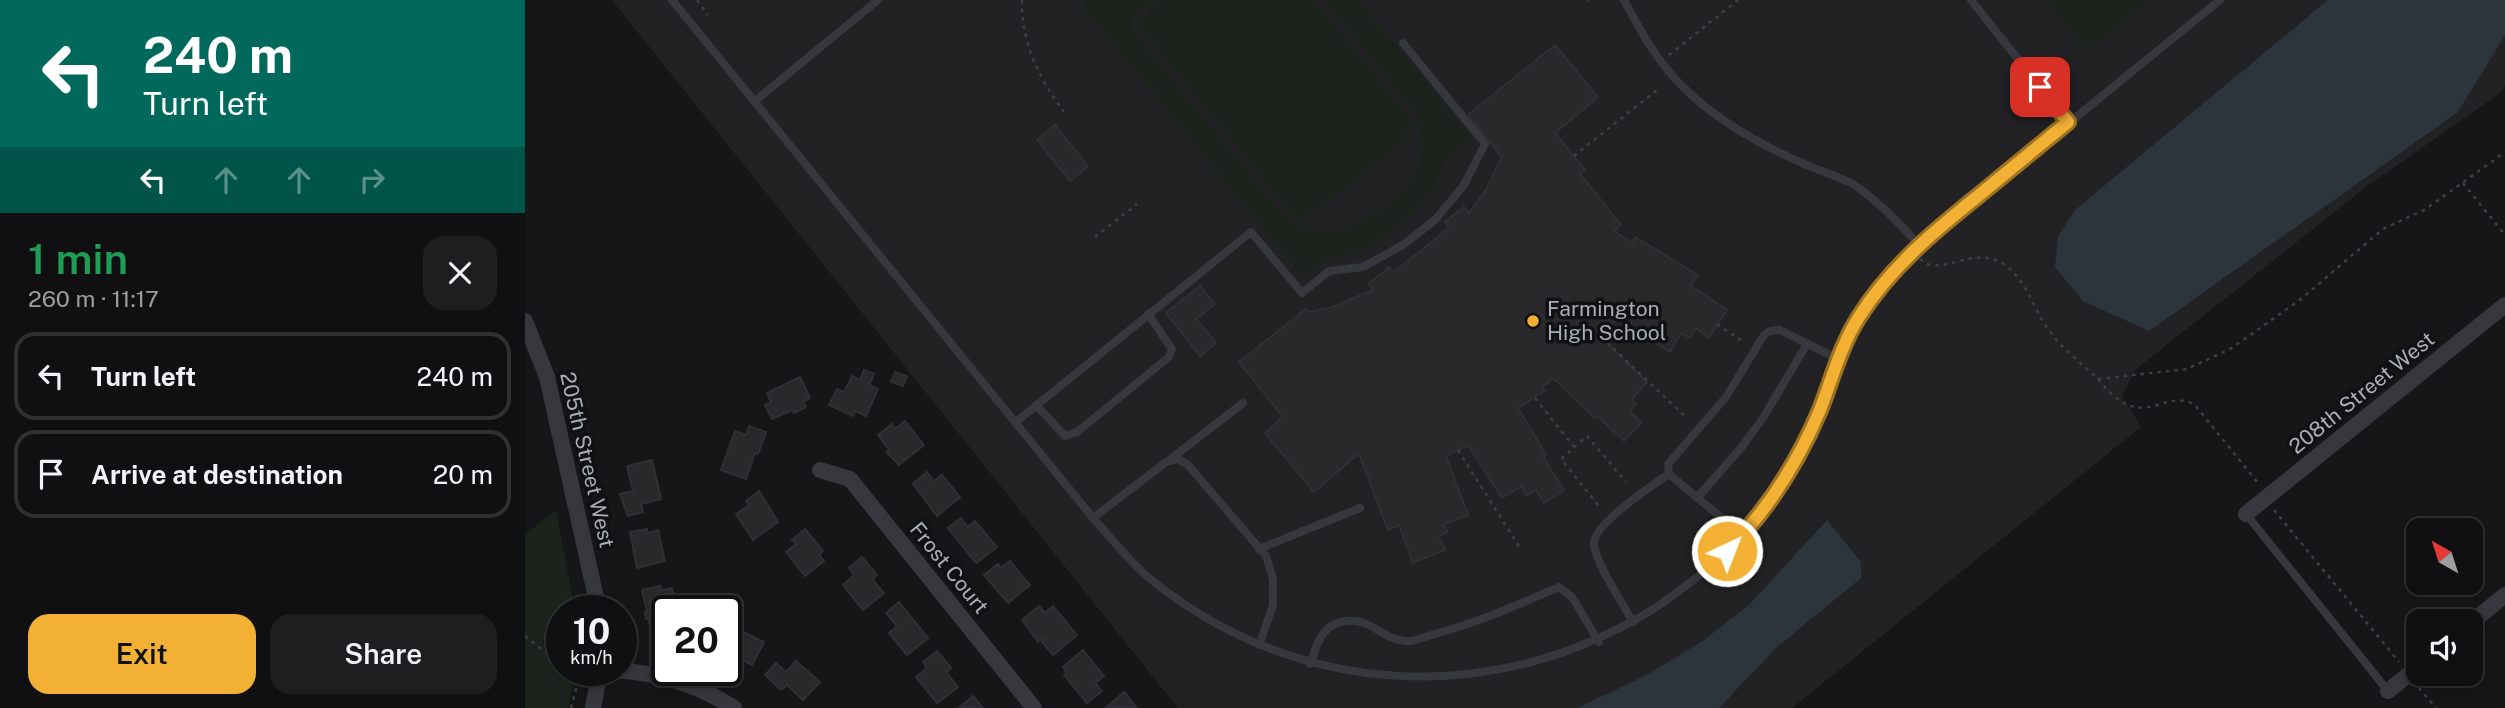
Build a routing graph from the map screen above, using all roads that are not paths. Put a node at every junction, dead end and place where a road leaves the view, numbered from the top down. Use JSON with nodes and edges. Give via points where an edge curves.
{"nodes":[{"id":1,"x":672,"y":0,"type":"edge"},
{"id":2,"x":878,"y":0,"type":"edge"},
{"id":3,"x":1624,"y":0,"type":"edge"},
{"id":4,"x":1971,"y":0,"type":"edge"},
{"id":5,"x":2220,"y":0,"type":"edge"},
{"id":6,"x":1403,"y":43,"type":"dead end"},
{"id":7,"x":755,"y":101,"type":"junction"},
{"id":8,"x":2068,"y":122,"type":"junction"},
{"id":9,"x":1919,"y":244,"type":"junction"},
{"id":10,"x":2505,"y":305,"type":"edge"},
{"id":11,"x":1148,"y":314,"type":"junction"},
{"id":12,"x":525,"y":321,"type":"edge"},
{"id":13,"x":1807,"y":344,"type":"junction"},
{"id":14,"x":1838,"y":359,"type":"junction"},
{"id":15,"x":1243,"y":403,"type":"dead end"},
{"id":16,"x":1036,"y":405,"type":"junction"},
{"id":17,"x":1016,"y":422,"type":"junction"},
{"id":18,"x":1166,"y":462,"type":"junction"},
{"id":19,"x":820,"y":470,"type":"dead end"},
{"id":20,"x":1669,"y":474,"type":"junction"},
{"id":21,"x":1697,"y":498,"type":"junction"},
{"id":22,"x":1360,"y":508,"type":"dead end"},
{"id":23,"x":2246,"y":514,"type":"joint"},
{"id":24,"x":1093,"y":518,"type":"junction"},
{"id":25,"x":1742,"y":535,"type":"junction"},
{"id":26,"x":1259,"y":549,"type":"junction"},
{"id":27,"x":595,"y":595,"type":"edge"},
{"id":28,"x":2505,"y":595,"type":"edge"},
{"id":29,"x":2483,"y":613,"type":"edge"},
{"id":30,"x":1633,"y":622,"type":"junction"},
{"id":31,"x":1598,"y":642,"type":"junction"},
{"id":32,"x":1259,"y":645,"type":"junction"},
{"id":33,"x":1310,"y":664,"type":"junction"},
{"id":34,"x":637,"y":672,"type":"edge"},
{"id":35,"x":2406,"y":680,"type":"edge"},
{"id":36,"x":597,"y":686,"type":"edge"},
{"id":37,"x":2388,"y":691,"type":"joint"},
{"id":38,"x":593,"y":708,"type":"edge"},
{"id":39,"x":734,"y":708,"type":"edge"},
{"id":40,"x":1034,"y":708,"type":"edge"}],
"edges":[{"from":1,"to":7,"type":"lane"},
{"from":2,"to":7,"type":"lane"},
{"from":3,"to":9,"type":"lane","via":[[1660,62],[1685,89],[1722,118],[1784,155],[1854,184]]},
{"from":4,"to":8,"type":"lane"},
{"from":5,"to":8,"type":"lane"},
{"from":6,"to":11,"type":"lane","via":[[1485,144],[1464,185],[1435,220],[1363,267],[1329,271],[1302,293],[1251,232]]},
{"from":7,"to":17,"type":"lane"},
{"from":8,"to":9,"type":"lane"},
{"from":9,"to":14,"type":"lane","via":[[1858,318]]},
{"from":10,"to":23,"type":"street","name":"208th Street West"},
{"from":11,"to":16,"type":"lane"},
{"from":11,"to":16,"type":"lane","via":[[1172,349],[1169,357],[1077,432],[1065,436]]},
{"from":12,"to":27,"type":"street","name":"205th Street West","via":[[547,377]]},
{"from":13,"to":14,"type":"lane"},
{"from":13,"to":20,"type":"lane","via":[[1780,330],[1764,335],[1726,397],[1668,464]]},
{"from":13,"to":21,"type":"lane","via":[[1763,418]]},
{"from":14,"to":25,"type":"lane","via":[[1797,456]]},
{"from":15,"to":18,"type":"lane"},
{"from":16,"to":17,"type":"lane"},
{"from":17,"to":24,"type":"lane"},
{"from":18,"to":24,"type":"lane"},
{"from":18,"to":26,"type":"lane","via":[[1178,459],[1188,465]]},
{"from":19,"to":40,"type":"street","name":"Frost Court","via":[[850,479]]},
{"from":20,"to":21,"type":"lane"},
{"from":20,"to":30,"type":"lane","via":[[1598,530],[1593,541]]},
{"from":21,"to":25,"type":"lane"},
{"from":22,"to":26,"type":"lane"},
{"from":23,"to":37,"type":"lane"},
{"from":24,"to":32,"type":"lane","via":[[1148,577]]},
{"from":25,"to":30,"type":"lane","via":[[1680,591]]},
{"from":26,"to":32,"type":"lane","via":[[1273,579],[1273,605]]},
{"from":28,"to":29,"type":"street"},
{"from":30,"to":31,"type":"lane"},
{"from":31,"to":33,"type":"lane","via":[[1546,662],[1503,671],[1407,681]]},
{"from":31,"to":33,"type":"lane","via":[[1572,597],[1559,587],[1473,624],[1412,640],[1398,640],[1351,619],[1333,625],[1320,637]]},
{"from":32,"to":33,"type":"lane"},
{"from":34,"to":39,"type":"street","via":[[687,683]]},
{"from":35,"to":37,"type":"street"},
{"from":36,"to":38,"type":"street"}]}
